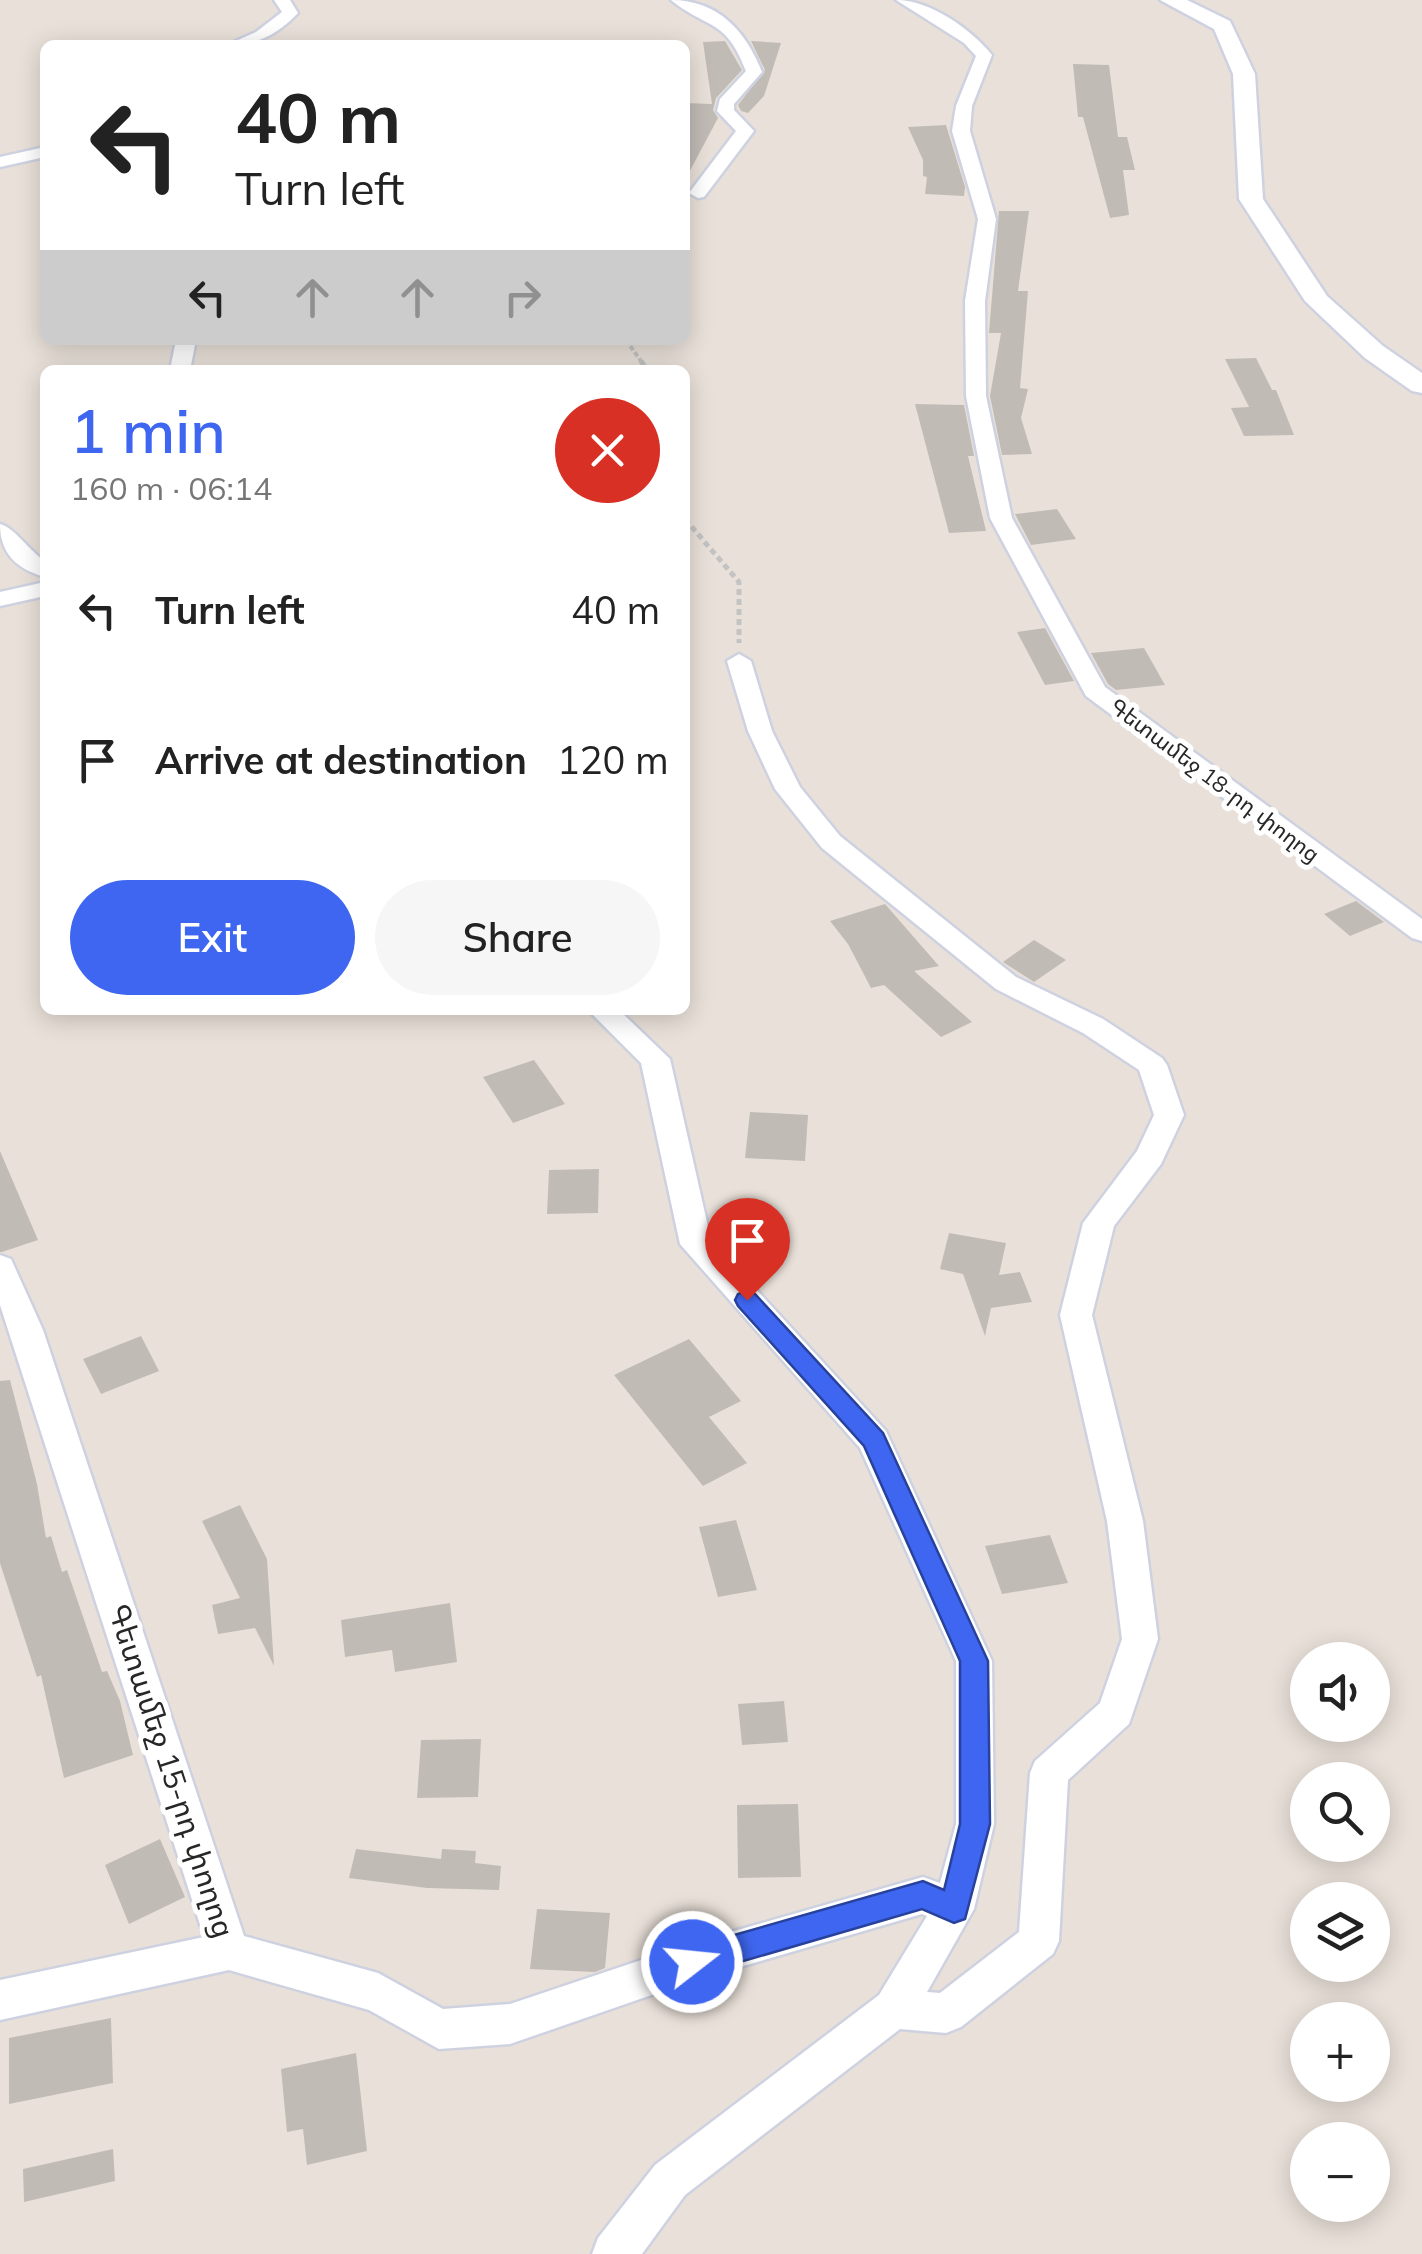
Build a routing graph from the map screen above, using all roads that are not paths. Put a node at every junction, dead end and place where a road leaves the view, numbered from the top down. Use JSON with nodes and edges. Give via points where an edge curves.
{"nodes":[{"id":1,"x":282,"y":0,"type":"edge"},
{"id":2,"x":679,"y":0,"type":"edge"},
{"id":3,"x":904,"y":0,"type":"edge"},
{"id":4,"x":1170,"y":0,"type":"edge"},
{"id":5,"x":249,"y":40,"type":"edge"},
{"id":6,"x":40,"y":153,"type":"edge"},
{"id":7,"x":0,"y":162,"type":"edge"},
{"id":8,"x":698,"y":192,"type":"dead end"},
{"id":9,"x":1422,"y":385,"type":"edge"},
{"id":10,"x":0,"y":530,"type":"edge"},
{"id":11,"x":40,"y":567,"type":"edge"},
{"id":12,"x":40,"y":590,"type":"edge"},
{"id":13,"x":0,"y":599,"type":"edge"},
{"id":14,"x":739,"y":661,"type":"road end"},
{"id":15,"x":1422,"y":932,"type":"edge"},
{"id":16,"x":607,"y":1015,"type":"edge"},
{"id":17,"x":0,"y":1266,"type":"edge"},
{"id":18,"x":954,"y":1909,"type":"junction"},
{"id":19,"x":229,"y":1950,"type":"junction"},
{"id":20,"x":0,"y":2000,"type":"edge"},
{"id":21,"x":894,"y":2009,"type":"junction"},
{"id":22,"x":614,"y":2254,"type":"edge"}],
"edges":[{"from":1,"to":5,"type":"street","via":[[290,12]]},
{"from":2,"to":8,"type":"street","via":[[741,36],[754,72],[726,103],[725,111],[744,131]]},
{"from":3,"to":15,"type":"street","name":"Գետամեջ 18-րդ փողոց","via":[[984,55],[961,131],[986,220],[974,301],[976,396],[1001,518],[1095,692]]},
{"from":4,"to":9,"type":"street","via":[[1224,25],[1244,74],[1251,198],[1318,301]]},
{"from":6,"to":7,"type":"street"},
{"from":10,"to":11,"type":"street","via":[[19,555]]},
{"from":12,"to":13,"type":"street"},
{"from":14,"to":21,"type":"street","via":[[760,731],[788,789],[830,842],[1006,983],[1093,1026],[1152,1065],[1168,1116],[1150,1156],[1099,1223],[1076,1315],[1125,1520],[1140,1640],[1116,1712],[1049,1772],[1039,1941],[946,2012]]},
{"from":16,"to":18,"type":"street","via":[[655,1060],[696,1244],[874,1440],[974,1661],[975,1824]]},
{"from":17,"to":19,"type":"street","name":"Գետամեջ 15-րդ փողոց","via":[[27,1330]]},
{"from":18,"to":19,"type":"street","name":"Գետամեջ 15-րդ փողոց","via":[[923,1895],[510,2024],[457,2028],[439,2028],[378,1993]]},
{"from":18,"to":21,"type":"street"},
{"from":19,"to":20,"type":"street"},
{"from":21,"to":22,"type":"street","via":[[670,2180]]}]}
